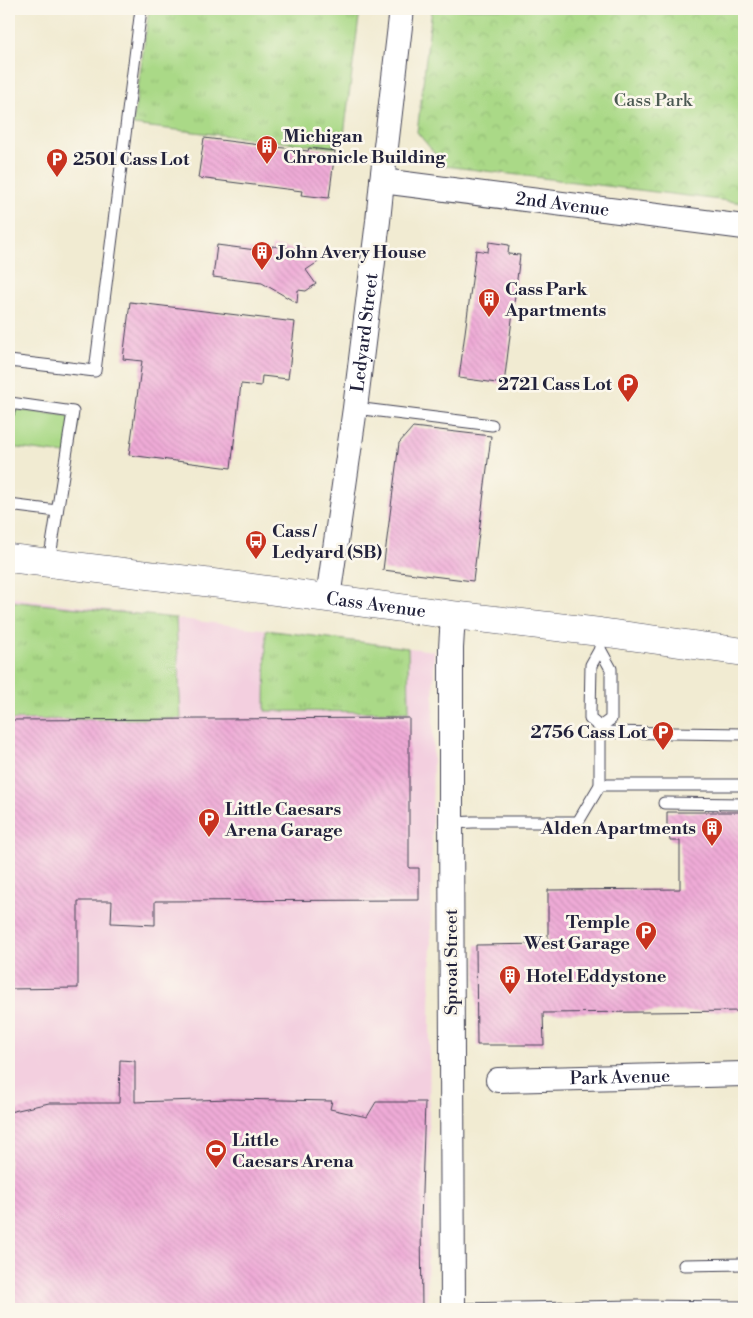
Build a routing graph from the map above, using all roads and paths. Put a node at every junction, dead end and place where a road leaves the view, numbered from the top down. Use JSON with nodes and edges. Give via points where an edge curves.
{"nodes":[{"id":1,"x":141,"y":9,"type":"edge"},
{"id":2,"x":402,"y":9,"type":"edge"},
{"id":3,"x":382,"y":181,"type":"junction"},
{"id":4,"x":744,"y":227,"type":"edge"},
{"id":5,"x":9,"y":361,"type":"edge"},
{"id":6,"x":355,"y":408,"type":"junction"},
{"id":7,"x":9,"y":412,"type":"edge"},
{"id":8,"x":492,"y":425,"type":"dead end"},
{"id":9,"x":9,"y":505,"type":"edge"},
{"id":10,"x":57,"y":511,"type":"junction"},
{"id":11,"x":9,"y":558,"type":"edge"},
{"id":12,"x":49,"y":563,"type":"junction"},
{"id":13,"x":328,"y":598,"type":"junction"},
{"id":14,"x":454,"y":615,"type":"junction"},
{"id":15,"x":600,"y":641,"type":"junction"},
{"id":16,"x":744,"y":652,"type":"edge"},
{"id":17,"x":600,"y":730,"type":"junction"},
{"id":18,"x":744,"y":734,"type":"edge"},
{"id":19,"x":600,"y":785,"type":"junction"},
{"id":20,"x":744,"y":785,"type":"edge"},
{"id":21,"x":664,"y":804,"type":"dead end"},
{"id":22,"x":744,"y":804,"type":"edge"},
{"id":23,"x":451,"y":823,"type":"junction"},
{"id":24,"x":744,"y":1074,"type":"edge"},
{"id":25,"x":498,"y":1080,"type":"dead end"},
{"id":26,"x":744,"y":1264,"type":"edge"},
{"id":27,"x":684,"y":1265,"type":"dead end"},
{"id":28,"x":744,"y":1307,"type":"edge"},
{"id":29,"x":636,"y":1308,"type":"edge"},
{"id":30,"x":718,"y":1308,"type":"edge"},
{"id":31,"x":453,"y":1309,"type":"edge"}],
"edges":[{"from":1,"to":5,"type":"lane","via":[[95,371]]},
{"from":2,"to":3,"type":"street","name":"Ledyard Street"},
{"from":3,"to":4,"type":"street","name":"2nd Avenue"},
{"from":3,"to":6,"type":"street","name":"Ledyard Street"},
{"from":6,"to":8,"type":"lane"},
{"from":6,"to":13,"type":"street","name":"Ledyard Street"},
{"from":7,"to":10,"type":"lane","via":[[10,403],[73,412]]},
{"from":9,"to":10,"type":"lane"},
{"from":10,"to":12,"type":"lane"},
{"from":11,"to":12,"type":"street","name":"Cass Avenue"},
{"from":12,"to":13,"type":"street","name":"Cass Avenue"},
{"from":13,"to":14,"type":"street","name":"Cass Avenue"},
{"from":14,"to":15,"type":"street","name":"Cass Avenue"},
{"from":14,"to":23,"type":"street","name":"Sproat Street"},
{"from":15,"to":16,"type":"street","name":"Cass Avenue"},
{"from":15,"to":17,"type":"lane","via":[[591,665],[590,713],[590,719]]},
{"from":15,"to":17,"type":"lane","via":[[611,669],[612,695],[611,719]]},
{"from":17,"to":18,"type":"lane"},
{"from":17,"to":19,"type":"lane"},
{"from":19,"to":20,"type":"lane"},
{"from":19,"to":23,"type":"lane","via":[[578,822]]},
{"from":21,"to":22,"type":"lane"},
{"from":23,"to":31,"type":"street","name":"Sproat Street"},
{"from":24,"to":25,"type":"street","name":"Park Avenue"},
{"from":26,"to":27,"type":"lane"},
{"from":28,"to":30,"type":"lane"},
{"from":29,"to":30,"type":"lane"},
{"from":29,"to":31,"type":"lane"}]}
